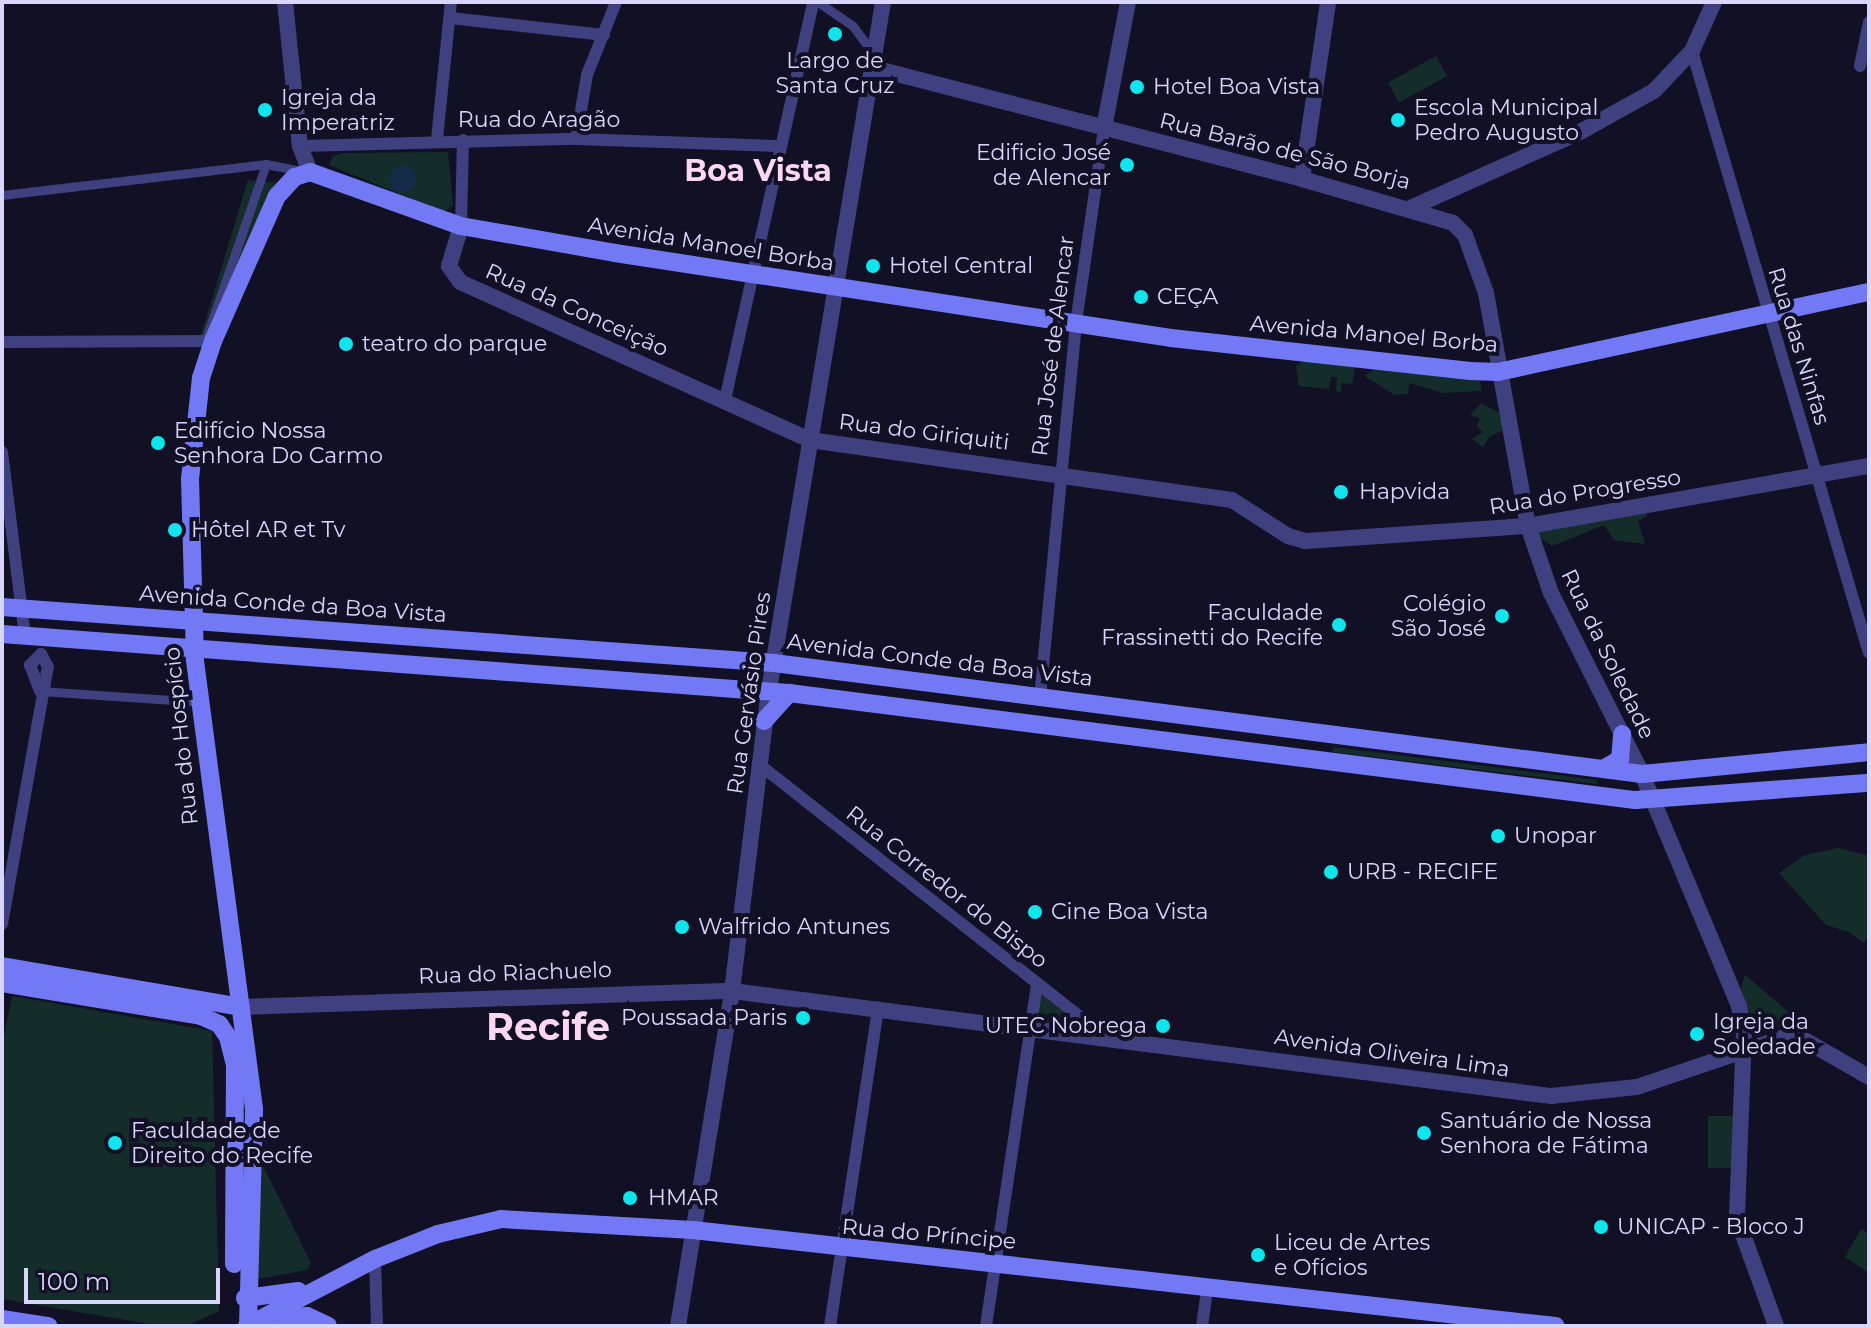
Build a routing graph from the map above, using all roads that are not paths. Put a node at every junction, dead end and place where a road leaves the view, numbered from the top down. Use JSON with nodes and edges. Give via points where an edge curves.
{"nodes":[{"id":1,"x":285,"y":2,"type":"edge"},
{"id":2,"x":451,"y":2,"type":"edge"},
{"id":3,"x":616,"y":2,"type":"edge"},
{"id":4,"x":816,"y":2,"type":"edge"},
{"id":5,"x":883,"y":2,"type":"edge"},
{"id":6,"x":1128,"y":2,"type":"edge"},
{"id":7,"x":1328,"y":2,"type":"edge"},
{"id":8,"x":1714,"y":2,"type":"edge"},
{"id":9,"x":450,"y":18,"type":"junction"},
{"id":10,"x":1869,"y":22,"type":"edge"},
{"id":11,"x":604,"y":35,"type":"junction"},
{"id":12,"x":1692,"y":51,"type":"junction"},
{"id":13,"x":875,"y":62,"type":"junction"},
{"id":14,"x":1860,"y":66,"type":"dead end"},
{"id":15,"x":1104,"y":128,"type":"junction"},
{"id":16,"x":437,"y":139,"type":"junction"},
{"id":17,"x":576,"y":139,"type":"junction"},
{"id":18,"x":463,"y":140,"type":"junction"},
{"id":19,"x":300,"y":146,"type":"junction"},
{"id":20,"x":779,"y":146,"type":"junction"},
{"id":21,"x":266,"y":164,"type":"junction"},
{"id":22,"x":310,"y":172,"type":"junction"},
{"id":23,"x":1302,"y":179,"type":"junction"},
{"id":24,"x":2,"y":195,"type":"edge"},
{"id":25,"x":1408,"y":209,"type":"junction"},
{"id":26,"x":461,"y":226,"type":"junction"},
{"id":27,"x":752,"y":273,"type":"junction"},
{"id":28,"x":832,"y":288,"type":"junction"},
{"id":29,"x":1869,"y":292,"type":"edge"},
{"id":30,"x":1769,"y":313,"type":"junction"},
{"id":31,"x":1076,"y":323,"type":"junction"},
{"id":32,"x":209,"y":341,"type":"junction"},
{"id":33,"x":2,"y":342,"type":"edge"},
{"id":34,"x":1498,"y":372,"type":"junction"},
{"id":35,"x":725,"y":400,"type":"junction"},
{"id":36,"x":810,"y":440,"type":"junction"},
{"id":37,"x":2,"y":452,"type":"edge"},
{"id":38,"x":1869,"y":466,"type":"edge"},
{"id":39,"x":1060,"y":473,"type":"junction"},
{"id":40,"x":1816,"y":474,"type":"junction"},
{"id":41,"x":1528,"y":526,"type":"junction"},
{"id":42,"x":1306,"y":541,"type":"joint"},
{"id":43,"x":11,"y":608,"type":"edge"},
{"id":44,"x":193,"y":621,"type":"junction"},
{"id":45,"x":2,"y":634,"type":"edge"},
{"id":46,"x":25,"y":636,"type":"junction"},
{"id":47,"x":194,"y":651,"type":"junction"},
{"id":48,"x":1869,"y":653,"type":"edge"},
{"id":49,"x":774,"y":663,"type":"junction"},
{"id":50,"x":40,"y":691,"type":"joint"},
{"id":51,"x":768,"y":692,"type":"junction"},
{"id":52,"x":789,"y":693,"type":"junction"},
{"id":53,"x":1040,"y":697,"type":"junction"},
{"id":54,"x":200,"y":702,"type":"junction"},
{"id":55,"x":764,"y":721,"type":"junction"},
{"id":56,"x":1622,"y":734,"type":"junction"},
{"id":57,"x":1869,"y":752,"type":"edge"},
{"id":58,"x":760,"y":765,"type":"junction"},
{"id":59,"x":1603,"y":769,"type":"junction"},
{"id":60,"x":1642,"y":774,"type":"junction"},
{"id":61,"x":1869,"y":783,"type":"edge"},
{"id":62,"x":1654,"y":801,"type":"junction"},
{"id":63,"x":2,"y":924,"type":"edge"},
{"id":64,"x":2,"y":966,"type":"edge"},
{"id":65,"x":2,"y":983,"type":"edge"},
{"id":66,"x":1037,"y":984,"type":"junction"},
{"id":67,"x":732,"y":991,"type":"junction"},
{"id":68,"x":241,"y":1007,"type":"junction"},
{"id":69,"x":878,"y":1008,"type":"junction"},
{"id":70,"x":1031,"y":1027,"type":"junction"},
{"id":71,"x":1109,"y":1040,"type":"junction"},
{"id":72,"x":1743,"y":1049,"type":"junction"},
{"id":73,"x":1869,"y":1077,"type":"edge"},
{"id":74,"x":693,"y":1230,"type":"junction"},
{"id":75,"x":840,"y":1250,"type":"junction"},
{"id":76,"x":375,"y":1259,"type":"junction"},
{"id":77,"x":995,"y":1264,"type":"junction"},
{"id":78,"x":310,"y":1289,"type":"junction"},
{"id":79,"x":1207,"y":1289,"type":"junction"},
{"id":80,"x":239,"y":1299,"type":"junction"},
{"id":81,"x":2,"y":1319,"type":"edge"},
{"id":82,"x":250,"y":1325,"type":"edge"},
{"id":83,"x":48,"y":1326,"type":"edge"},
{"id":84,"x":236,"y":1326,"type":"edge"},
{"id":85,"x":328,"y":1326,"type":"edge"},
{"id":86,"x":377,"y":1326,"type":"edge"},
{"id":87,"x":678,"y":1326,"type":"edge"},
{"id":88,"x":830,"y":1326,"type":"edge"},
{"id":89,"x":986,"y":1326,"type":"edge"},
{"id":90,"x":1202,"y":1326,"type":"edge"},
{"id":91,"x":1556,"y":1326,"type":"edge"},
{"id":92,"x":1776,"y":1326,"type":"edge"}],
"edges":[{"from":1,"to":19,"type":"street"},
{"from":2,"to":9,"type":"street"},
{"from":3,"to":11,"type":"street"},
{"from":4,"to":13,"type":"street","via":[[853,26]]},
{"from":4,"to":20,"type":"street"},
{"from":5,"to":13,"type":"street","name":"Rua Gervásio Pires"},
{"from":6,"to":15,"type":"street","name":"Rua José de Alencar"},
{"from":7,"to":23,"type":"street"},
{"from":8,"to":12,"type":"street","name":"Rua Barão de São Borja"},
{"from":9,"to":11,"type":"street"},
{"from":9,"to":16,"type":"street"},
{"from":10,"to":14,"type":"street"},
{"from":11,"to":17,"type":"street","via":[[582,92]]},
{"from":12,"to":25,"type":"street","name":"Rua Barão de São Borja","via":[[1654,91],[1582,131]]},
{"from":12,"to":30,"type":"street","name":"Rua das Ninfas"},
{"from":13,"to":15,"type":"street","name":"Rua Barão de São Borja"},
{"from":13,"to":28,"type":"street","name":"Rua Gervásio Pires"},
{"from":15,"to":23,"type":"street","name":"Rua Barão de São Borja"},
{"from":15,"to":31,"type":"street","name":"Rua José de Alencar"},
{"from":16,"to":18,"type":"street","name":"Rua do Aragão"},
{"from":16,"to":19,"type":"street","name":"Rua do Aragão"},
{"from":17,"to":18,"type":"street","name":"Rua do Aragão"},
{"from":17,"to":20,"type":"street","name":"Rua do Aragão"},
{"from":18,"to":26,"type":"street","name":"Rua da Conceição"},
{"from":19,"to":22,"type":"street"},
{"from":20,"to":27,"type":"street"},
{"from":21,"to":22,"type":"street"},
{"from":21,"to":24,"type":"street"},
{"from":21,"to":32,"type":"street","name":"Rua do Hospício"},
{"from":22,"to":26,"type":"main road","name":"Avenida Manoel Borba"},
{"from":22,"to":32,"type":"main road","name":"Rua do Hospício","via":[[284,185],[277,196]]},
{"from":23,"to":25,"type":"street","name":"Rua Barão de São Borja"},
{"from":25,"to":34,"type":"street","name":"Rua da Soledade","via":[[1453,223],[1465,235],[1481,273]]},
{"from":26,"to":27,"type":"main road","name":"Avenida Manoel Borba"},
{"from":26,"to":35,"type":"street","name":"Rua da Conceição","via":[[449,266],[460,282]]},
{"from":27,"to":28,"type":"main road","name":"Avenida Manoel Borba"},
{"from":27,"to":35,"type":"street"},
{"from":28,"to":31,"type":"main road","name":"Avenida Manoel Borba"},
{"from":28,"to":36,"type":"street","name":"Rua Gervásio Pires"},
{"from":29,"to":30,"type":"main road","name":"Avenida Manoel Borba"},
{"from":30,"to":34,"type":"main road","name":"Avenida Manoel Borba"},
{"from":30,"to":40,"type":"street","name":"Rua das Ninfas"},
{"from":31,"to":34,"type":"main road","name":"Avenida Manoel Borba","via":[[1294,354]]},
{"from":31,"to":39,"type":"street","name":"Rua José de Alencar"},
{"from":32,"to":33,"type":"street"},
{"from":32,"to":44,"type":"main road","name":"Rua do Hospício","via":[[190,479]]},
{"from":34,"to":41,"type":"street","name":"Rua da Soledade"},
{"from":35,"to":36,"type":"street","name":"Rua da Conceição"},
{"from":36,"to":39,"type":"street","name":"Rua do Giriquiti"},
{"from":36,"to":49,"type":"street","name":"Rua Gervásio Pires"},
{"from":37,"to":43,"type":"street"},
{"from":38,"to":40,"type":"street","name":"Rua do Progresso"},
{"from":39,"to":42,"type":"street","name":"Rua do Giriquiti","via":[[1232,500],[1288,536]]},
{"from":39,"to":53,"type":"street","name":"Rua José de Alencar"},
{"from":40,"to":41,"type":"street","name":"Rua do Progresso"},
{"from":40,"to":48,"type":"street","name":"Rua das Ninfas"},
{"from":41,"to":42,"type":"street","name":"Rua do Progresso"},
{"from":41,"to":56,"type":"street","name":"Rua da Soledade","via":[[1551,593]]},
{"from":43,"to":44,"type":"main road","name":"Avenida Conde da Boa Vista"},
{"from":43,"to":46,"type":"street"},
{"from":44,"to":47,"type":"main road","name":"Rua do Hospício"},
{"from":44,"to":49,"type":"main road","name":"Avenida Conde da Boa Vista"},
{"from":45,"to":46,"type":"main road"},
{"from":46,"to":47,"type":"main road"},
{"from":47,"to":51,"type":"main road"},
{"from":47,"to":54,"type":"main road","name":"Rua do Hospício"},
{"from":49,"to":51,"type":"street","name":"Rua Gervásio Pires"},
{"from":49,"to":53,"type":"main road","name":"Avenida Conde da Boa Vista"},
{"from":50,"to":54,"type":"street"},
{"from":50,"to":63,"type":"street"},
{"from":51,"to":52,"type":"main road"},
{"from":51,"to":55,"type":"street","name":"Rua Gervásio Pires"},
{"from":52,"to":55,"type":"main road"},
{"from":52,"to":62,"type":"main road"},
{"from":53,"to":59,"type":"main road","name":"Avenida Conde da Boa Vista"},
{"from":54,"to":68,"type":"main road","name":"Rua do Hospício"},
{"from":55,"to":58,"type":"street","name":"Rua Gervásio Pires"},
{"from":56,"to":59,"type":"main road","via":[[1620,759]]},
{"from":56,"to":60,"type":"street","name":"Rua da Soledade"},
{"from":57,"to":60,"type":"main road","name":"Avenida Conde da Boa Vista"},
{"from":58,"to":66,"type":"street","name":"Rua Corredor do Bispo"},
{"from":58,"to":67,"type":"street","name":"Rua Gervásio Pires"},
{"from":59,"to":60,"type":"main road","name":"Avenida Conde da Boa Vista"},
{"from":60,"to":62,"type":"street","name":"Rua da Soledade"},
{"from":61,"to":62,"type":"main road"},
{"from":62,"to":72,"type":"street","name":"Rua da Soledade","via":[[1730,978]]},
{"from":64,"to":68,"type":"main road","name":"Rua do Riachuelo"},
{"from":65,"to":80,"type":"main road","name":"Rua do Hospício","via":[[201,1016],[219,1024],[231,1045]]},
{"from":66,"to":70,"type":"street"},
{"from":66,"to":71,"type":"street","name":"Rua Corredor do Bispo"},
{"from":67,"to":68,"type":"street","name":"Rua do Riachuelo"},
{"from":67,"to":69,"type":"street","name":"Rua do Riachuelo"},
{"from":67,"to":74,"type":"street","name":"Rua Gervásio Pires"},
{"from":68,"to":80,"type":"main road","name":"Rua do Hospício","via":[[254,1109]]},
{"from":69,"to":70,"type":"street","name":"Rua do Riachuelo"},
{"from":69,"to":75,"type":"street"},
{"from":70,"to":71,"type":"street","name":"Avenida Oliveira Lima"},
{"from":70,"to":77,"type":"street"},
{"from":71,"to":72,"type":"street","name":"Avenida Oliveira Lima","via":[[1551,1096],[1637,1087]]},
{"from":72,"to":73,"type":"street","name":"Avenida Oliveira Lima","via":[[1786,1034],[1801,1035]]},
{"from":72,"to":92,"type":"street","name":"Rua da Soledade","via":[[1737,1218]]},
{"from":74,"to":75,"type":"main road","name":"Rua do Príncipe"},
{"from":74,"to":76,"type":"main road","name":"Rua do Príncipe","via":[[501,1219],[438,1234]]},
{"from":74,"to":87,"type":"street","name":"Rua Gervásio Pires"},
{"from":75,"to":77,"type":"main road","name":"Rua do Príncipe"},
{"from":75,"to":88,"type":"street"},
{"from":76,"to":78,"type":"main road","name":"Rua do Príncipe"},
{"from":76,"to":86,"type":"street"},
{"from":77,"to":79,"type":"main road","name":"Rua do Príncipe"},
{"from":77,"to":89,"type":"street"},
{"from":78,"to":80,"type":"main road"},
{"from":78,"to":82,"type":"main road"},
{"from":79,"to":90,"type":"street"},
{"from":79,"to":91,"type":"main road","name":"Rua do Príncipe"},
{"from":80,"to":82,"type":"main road","name":"Rua do Hospício"},
{"from":80,"to":84,"type":"main road"},
{"from":81,"to":83,"type":"main road"},
{"from":82,"to":85,"type":"main road","via":[[307,1316]]}]}
